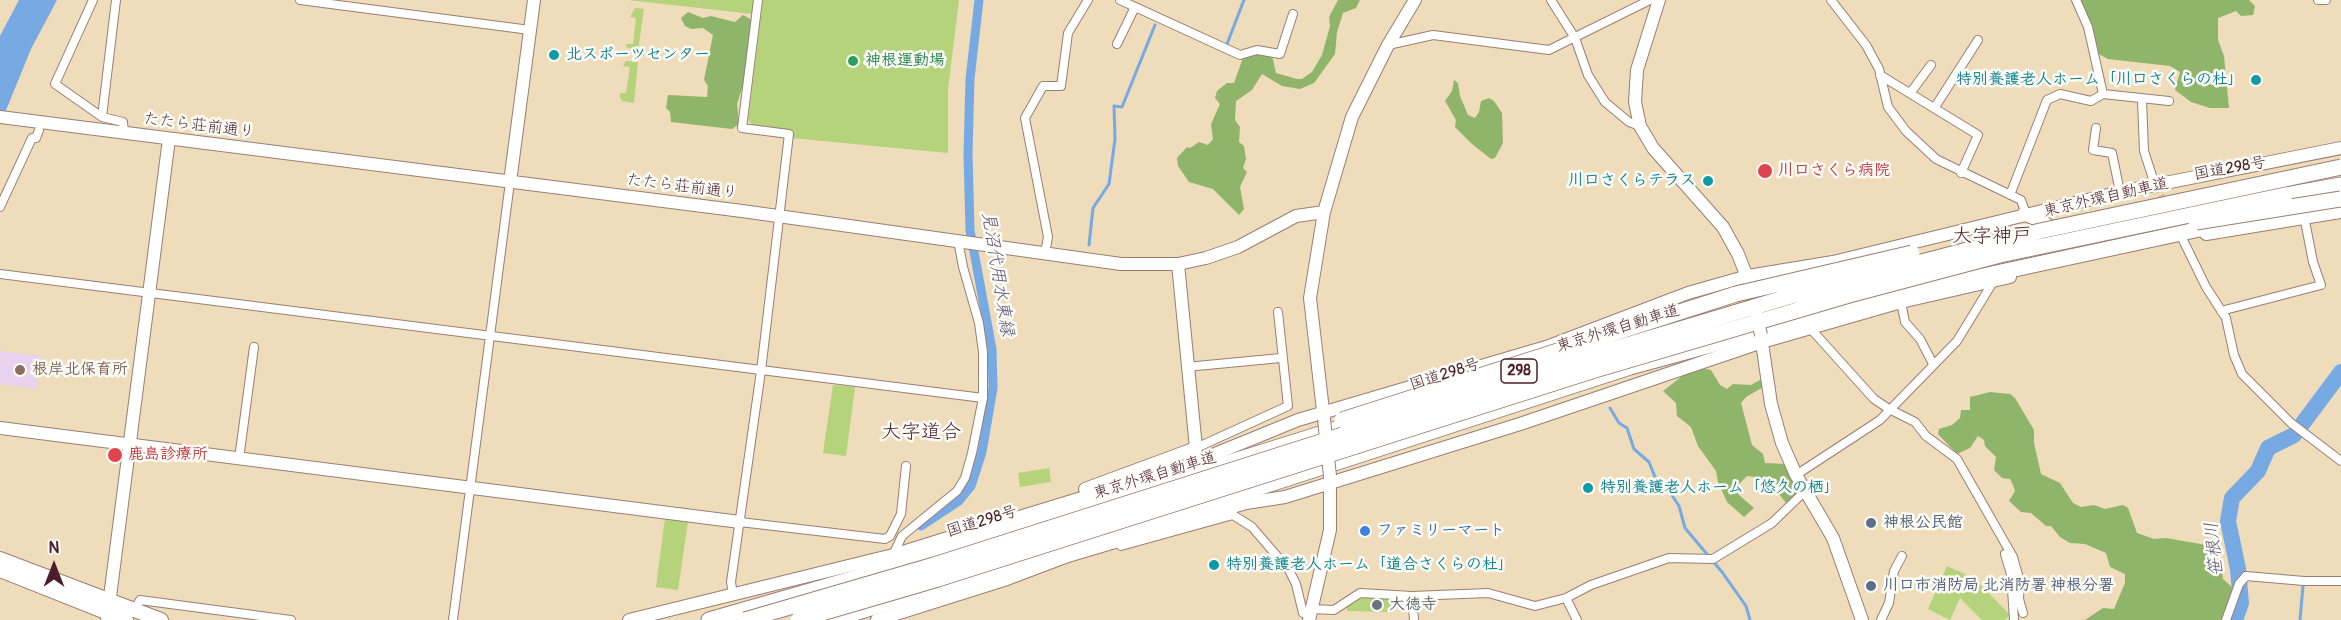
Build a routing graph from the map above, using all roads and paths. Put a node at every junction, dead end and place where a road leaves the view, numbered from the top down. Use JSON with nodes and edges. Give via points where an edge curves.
{"nodes":[{"id":1,"x":93,"y":0,"type":"edge"},
{"id":2,"x":117,"y":0,"type":"edge"},
{"id":3,"x":300,"y":0,"type":"edge"},
{"id":4,"x":534,"y":0,"type":"edge"},
{"id":5,"x":758,"y":0,"type":"edge"},
{"id":6,"x":1088,"y":0,"type":"edge"},
{"id":7,"x":1120,"y":0,"type":"edge"},
{"id":8,"x":1415,"y":0,"type":"edge"},
{"id":9,"x":1551,"y":0,"type":"edge"},
{"id":10,"x":1650,"y":0,"type":"edge"},
{"id":11,"x":1659,"y":0,"type":"edge"},
{"id":12,"x":1831,"y":0,"type":"edge"},
{"id":13,"x":2076,"y":0,"type":"edge"},
{"id":14,"x":2318,"y":0,"type":"edge"},
{"id":15,"x":2326,"y":0,"type":"edge"},
{"id":16,"x":1136,"y":7,"type":"junction"},
{"id":17,"x":1293,"y":14,"type":"dead end"},
{"id":18,"x":530,"y":30,"type":"junction"},
{"id":19,"x":1575,"y":38,"type":"junction"},
{"id":20,"x":1978,"y":40,"type":"dead end"},
{"id":21,"x":1117,"y":44,"type":"dead end"},
{"id":22,"x":1388,"y":45,"type":"junction"},
{"id":23,"x":1931,"y":65,"type":"dead end"},
{"id":24,"x":1880,"y":75,"type":"junction"},
{"id":25,"x":1911,"y":92,"type":"junction"},
{"id":26,"x":2103,"y":94,"type":"junction"},
{"id":27,"x":2142,"y":100,"type":"junction"},
{"id":28,"x":2169,"y":101,"type":"dead end"},
{"id":29,"x":1935,"y":107,"type":"junction"},
{"id":30,"x":0,"y":117,"type":"edge"},
{"id":31,"x":102,"y":117,"type":"junction"},
{"id":32,"x":1640,"y":126,"type":"junction"},
{"id":33,"x":2096,"y":128,"type":"dead end"},
{"id":34,"x":39,"y":130,"type":"dead end"},
{"id":35,"x":124,"y":133,"type":"junction"},
{"id":36,"x":169,"y":139,"type":"junction"},
{"id":37,"x":2341,"y":148,"type":"edge"},
{"id":38,"x":2341,"y":169,"type":"edge"},
{"id":39,"x":1961,"y":173,"type":"junction"},
{"id":40,"x":510,"y":182,"type":"junction"},
{"id":41,"x":2155,"y":185,"type":"junction"},
{"id":42,"x":2341,"y":185,"type":"edge"},
{"id":43,"x":2120,"y":192,"type":"junction"},
{"id":44,"x":2010,"y":195,"type":"junction"},
{"id":45,"x":2341,"y":199,"type":"edge"},
{"id":46,"x":0,"y":207,"type":"edge"},
{"id":47,"x":1324,"y":212,"type":"junction"},
{"id":48,"x":2341,"y":212,"type":"edge"},
{"id":49,"x":2118,"y":213,"type":"junction"},
{"id":50,"x":2024,"y":214,"type":"junction"},
{"id":51,"x":779,"y":216,"type":"junction"},
{"id":52,"x":2304,"y":216,"type":"junction"},
{"id":53,"x":2047,"y":224,"type":"junction"},
{"id":54,"x":2182,"y":238,"type":"junction"},
{"id":55,"x":1925,"y":239,"type":"junction"},
{"id":56,"x":961,"y":241,"type":"junction"},
{"id":57,"x":1045,"y":253,"type":"junction"},
{"id":58,"x":1914,"y":257,"type":"junction"},
{"id":59,"x":2053,"y":263,"type":"junction"},
{"id":60,"x":1178,"y":264,"type":"junction"},
{"id":61,"x":0,"y":274,"type":"edge"},
{"id":62,"x":1748,"y":276,"type":"junction"},
{"id":63,"x":1993,"y":282,"type":"junction"},
{"id":64,"x":1893,"y":283,"type":"junction"},
{"id":65,"x":149,"y":293,"type":"junction"},
{"id":66,"x":1849,"y":295,"type":"junction"},
{"id":67,"x":1901,"y":302,"type":"junction"},
{"id":68,"x":2221,"y":311,"type":"junction"},
{"id":69,"x":1278,"y":312,"type":"dead end"},
{"id":70,"x":1810,"y":328,"type":"junction"},
{"id":71,"x":490,"y":336,"type":"junction"},
{"id":72,"x":1761,"y":339,"type":"junction"},
{"id":73,"x":254,"y":347,"type":"dead end"},
{"id":74,"x":1281,"y":358,"type":"junction"},
{"id":75,"x":1933,"y":364,"type":"junction"},
{"id":76,"x":1186,"y":367,"type":"junction"},
{"id":77,"x":761,"y":371,"type":"junction"},
{"id":78,"x":983,"y":398,"type":"junction"},
{"id":79,"x":1888,"y":409,"type":"junction"},
{"id":80,"x":1323,"y":416,"type":"junction"},
{"id":81,"x":0,"y":428,"type":"edge"},
{"id":82,"x":131,"y":444,"type":"junction"},
{"id":83,"x":1197,"y":451,"type":"junction"},
{"id":84,"x":239,"y":459,"type":"junction"},
{"id":85,"x":2341,"y":461,"type":"edge"},
{"id":86,"x":1223,"y":465,"type":"junction"},
{"id":87,"x":906,"y":466,"type":"dead end"},
{"id":88,"x":1796,"y":475,"type":"junction"},
{"id":89,"x":1331,"y":480,"type":"junction"},
{"id":90,"x":470,"y":489,"type":"junction"},
{"id":91,"x":1805,"y":491,"type":"junction"},
{"id":92,"x":1233,"y":496,"type":"junction"},
{"id":93,"x":740,"y":522,"type":"junction"},
{"id":94,"x":990,"y":526,"type":"junction"},
{"id":95,"x":2010,"y":552,"type":"junction"},
{"id":96,"x":894,"y":555,"type":"junction"},
{"id":97,"x":1068,"y":556,"type":"junction"},
{"id":98,"x":1902,"y":556,"type":"dead end"},
{"id":99,"x":0,"y":559,"type":"edge"},
{"id":100,"x":0,"y":570,"type":"edge"},
{"id":101,"x":2341,"y":581,"type":"edge"},
{"id":102,"x":733,"y":595,"type":"junction"},
{"id":103,"x":1412,"y":596,"type":"junction"},
{"id":104,"x":1566,"y":598,"type":"junction"},
{"id":105,"x":108,"y":611,"type":"edge"},
{"id":106,"x":2023,"y":613,"type":"dead end"},
{"id":107,"x":130,"y":615,"type":"edge"},
{"id":108,"x":745,"y":615,"type":"edge"},
{"id":109,"x":1310,"y":615,"type":"edge"},
{"id":110,"x":161,"y":620,"type":"edge"},
{"id":111,"x":291,"y":620,"type":"edge"},
{"id":112,"x":453,"y":620,"type":"edge"},
{"id":113,"x":629,"y":620,"type":"edge"},
{"id":114,"x":701,"y":620,"type":"edge"},
{"id":115,"x":709,"y":620,"type":"edge"},
{"id":116,"x":798,"y":620,"type":"edge"},
{"id":117,"x":832,"y":620,"type":"edge"},
{"id":118,"x":877,"y":620,"type":"edge"},
{"id":119,"x":1414,"y":620,"type":"edge"},
{"id":120,"x":1577,"y":620,"type":"edge"},
{"id":121,"x":1862,"y":620,"type":"edge"},
{"id":122,"x":1881,"y":620,"type":"edge"},
{"id":123,"x":2014,"y":620,"type":"edge"},
{"id":124,"x":2226,"y":620,"type":"edge"}],
"edges":[{"from":1,"to":31,"type":"street","via":[[55,84]]},
{"from":2,"to":31,"type":"street"},
{"from":3,"to":18,"type":"street"},
{"from":4,"to":18,"type":"street"},
{"from":5,"to":51,"type":"street","via":[[742,128],[789,134]]},
{"from":6,"to":57,"type":"street","via":[[1068,33],[1061,86],[1043,86],[1025,118],[1048,237]]},
{"from":7,"to":16,"type":"street"},
{"from":8,"to":22,"type":"street"},
{"from":9,"to":19,"type":"street"},
{"from":10,"to":19,"type":"street"},
{"from":11,"to":32,"type":"street","via":[[1637,70],[1635,102]]},
{"from":12,"to":24,"type":"street","via":[[1866,45]]},
{"from":13,"to":26,"type":"street","via":[[2088,27]]},
{"from":14,"to":15,"type":"street"},
{"from":16,"to":17,"type":"street","via":[[1240,55],[1257,50],[1280,54]]},
{"from":16,"to":21,"type":"street"},
{"from":18,"to":40,"type":"street"},
{"from":19,"to":22,"type":"street","via":[[1549,50],[1433,34]]},
{"from":19,"to":32,"type":"street","via":[[1588,75],[1605,102]]},
{"from":20,"to":29,"type":"street"},
{"from":22,"to":47,"type":"street","via":[[1352,117]]},
{"from":23,"to":25,"type":"street"},
{"from":24,"to":25,"type":"street"},
{"from":24,"to":39,"type":"street","via":[[1888,107],[1906,131],[1936,159]]},
{"from":25,"to":29,"type":"street"},
{"from":26,"to":27,"type":"street"},
{"from":26,"to":44,"type":"street","via":[[2091,101],[2060,94],[2047,100]]},
{"from":27,"to":28,"type":"street"},
{"from":27,"to":41,"type":"street","via":[[2144,151]]},
{"from":29,"to":39,"type":"street","via":[[1978,135]]},
{"from":30,"to":35,"type":"street","name":"たたら荘前通り"},
{"from":31,"to":35,"type":"street","via":[[123,122]]},
{"from":32,"to":62,"type":"street","via":[[1653,148],[1723,227]]},
{"from":33,"to":43,"type":"street","via":[[2093,150],[2112,153]]},
{"from":34,"to":46,"type":"street"},
{"from":35,"to":36,"type":"street","name":"たたら荘前通り"},
{"from":36,"to":40,"type":"street","name":"たたら荘前通り"},
{"from":36,"to":65,"type":"street"},
{"from":37,"to":41,"type":"street"},
{"from":38,"to":49,"type":"highway","name":"東京外環自動車道","bridge":true},
{"from":38,"to":53,"type":"highway","name":"国道298号","number":"298","via":[[2222,187]]},
{"from":39,"to":44,"type":"street"},
{"from":40,"to":51,"type":"street","name":"たたら荘前通り"},
{"from":40,"to":71,"type":"street"},
{"from":41,"to":43,"type":"street"},
{"from":42,"to":64,"type":"highway","name":"東京外環自動車道","bridge":true,"via":[[2077,237]]},
{"from":43,"to":50,"type":"street"},
{"from":44,"to":50,"type":"street","via":[[2021,200]]},
{"from":45,"to":59,"type":"highway","number":"298"},
{"from":45,"to":64,"type":"highway","bridge":true,"via":[[2187,224]]},
{"from":47,"to":60,"type":"street","name":"たたら荘前通り","via":[[1296,216],[1238,246]]},
{"from":47,"to":80,"type":"street","via":[[1310,298]]},
{"from":48,"to":52,"type":"street"},
{"from":49,"to":86,"type":"highway","bridge":true,"via":[[1990,235],[1736,294],[1342,420]]},
{"from":49,"to":108,"type":"highway","name":"東京外環自動車道","bridge":true,"via":[[1971,248],[1688,326],[934,565]]},
{"from":50,"to":53,"type":"street"},
{"from":50,"to":55,"type":"street"},
{"from":51,"to":56,"type":"street","name":"たたら荘前通り"},
{"from":51,"to":77,"type":"street"},
{"from":52,"to":54,"type":"street"},
{"from":52,"to":68,"type":"street","via":[[2321,285]]},
{"from":53,"to":58,"type":"highway","name":"国道298号","number":"298"},
{"from":54,"to":59,"type":"street"},
{"from":54,"to":68,"type":"street"},
{"from":55,"to":58,"type":"street"},
{"from":55,"to":62,"type":"street","via":[[1833,262]]},
{"from":56,"to":57,"type":"street","name":"たたら荘前通り"},
{"from":56,"to":78,"type":"street","via":[[959,253],[983,352]]},
{"from":57,"to":60,"type":"street","name":"たたら荘前通り","via":[[1121,264]]},
{"from":58,"to":86,"type":"highway","name":"国道298号","number":"298","via":[[1617,340]]},
{"from":59,"to":63,"type":"street"},
{"from":59,"to":92,"type":"highway","number":"298","via":[[1890,296],[1630,367]]},
{"from":60,"to":76,"type":"street"},
{"from":61,"to":65,"type":"street"},
{"from":62,"to":72,"type":"street","bridge":true},
{"from":62,"to":80,"type":"street","via":[[1688,293],[1546,346]]},
{"from":63,"to":67,"type":"street"},
{"from":63,"to":75,"type":"street","via":[[1957,341]]},
{"from":64,"to":66,"type":"highway","name":"東京外環自動車道","bridge":true},
{"from":65,"to":71,"type":"street"},
{"from":65,"to":82,"type":"street"},
{"from":66,"to":92,"type":"highway","bridge":true,"via":[[1346,466]]},
{"from":66,"to":116,"type":"highway","name":"東京外環自動車道","bridge":true,"via":[[1606,367]]},
{"from":67,"to":70,"type":"street"},
{"from":67,"to":75,"type":"street","via":[[1905,322],[1920,339]]},
{"from":68,"to":85,"type":"street","via":[[2242,374],[2291,423]]},
{"from":69,"to":74,"type":"street"},
{"from":70,"to":72,"type":"street"},
{"from":70,"to":79,"type":"street","via":[[1874,399]]},
{"from":71,"to":77,"type":"street"},
{"from":71,"to":90,"type":"street"},
{"from":72,"to":88,"type":"street","via":[[1776,425]]},
{"from":72,"to":89,"type":"street","via":[[1520,424]]},
{"from":73,"to":84,"type":"street"},
{"from":74,"to":76,"type":"street"},
{"from":74,"to":83,"type":"street","via":[[1288,406]]},
{"from":75,"to":79,"type":"street"},
{"from":76,"to":83,"type":"street"},
{"from":77,"to":78,"type":"street"},
{"from":77,"to":93,"type":"street"},
{"from":78,"to":96,"type":"street","via":[[965,478],[957,491],[902,536]]},
{"from":79,"to":88,"type":"street","via":[[1871,426]]},
{"from":79,"to":95,"type":"street","via":[[1915,422],[1926,436],[1957,459]]},
{"from":80,"to":89,"type":"street","bridge":true},
{"from":80,"to":94,"type":"street","via":[[1183,467]]},
{"from":81,"to":82,"type":"street"},
{"from":82,"to":84,"type":"street"},
{"from":82,"to":105,"type":"street"},
{"from":83,"to":94,"type":"street"},
{"from":84,"to":90,"type":"street"},
{"from":86,"to":108,"type":"highway","name":"国道298号","number":"298"},
{"from":87,"to":93,"type":"street","via":[[901,514],[885,539]]},
{"from":88,"to":91,"type":"street"},
{"from":89,"to":97,"type":"street","via":[[1285,497],[1246,503]]},
{"from":89,"to":109,"type":"street","via":[[1330,530]]},
{"from":90,"to":93,"type":"street"},
{"from":90,"to":112,"type":"street"},
{"from":91,"to":104,"type":"street","via":[[1781,516],[1713,559],[1669,558],[1591,585]]},
{"from":91,"to":121,"type":"street","via":[[1833,538]]},
{"from":92,"to":117,"type":"highway","number":"298"},
{"from":93,"to":102,"type":"street","via":[[731,582]]},
{"from":94,"to":96,"type":"street"},
{"from":95,"to":106,"type":"street","via":[[2020,582]]},
{"from":95,"to":123,"type":"street","via":[[2005,554],[2011,574]]},
{"from":96,"to":102,"type":"street","via":[[829,576]]},
{"from":97,"to":109,"type":"street","via":[[1096,553],[1231,514],[1252,527],[1289,570],[1303,613]]},
{"from":97,"to":118,"type":"street"},
{"from":98,"to":122,"type":"street"},
{"from":99,"to":105,"type":"main road"},
{"from":100,"to":105,"type":"main road"},
{"from":101,"to":124,"type":"street","via":[[2246,576],[2239,584]]},
{"from":102,"to":113,"type":"street"},
{"from":103,"to":104,"type":"street","via":[[1488,592],[1535,606]]},
{"from":103,"to":109,"type":"street","via":[[1360,593],[1334,610]]},
{"from":103,"to":119,"type":"street"},
{"from":104,"to":120,"type":"street"},
{"from":105,"to":107,"type":"main road"},
{"from":107,"to":110,"type":"main road"},
{"from":107,"to":111,"type":"street","via":[[140,600]]},
{"from":108,"to":114,"type":"highway","number":"298"},
{"from":108,"to":115,"type":"highway","name":"国道298号","number":"298"}]}
